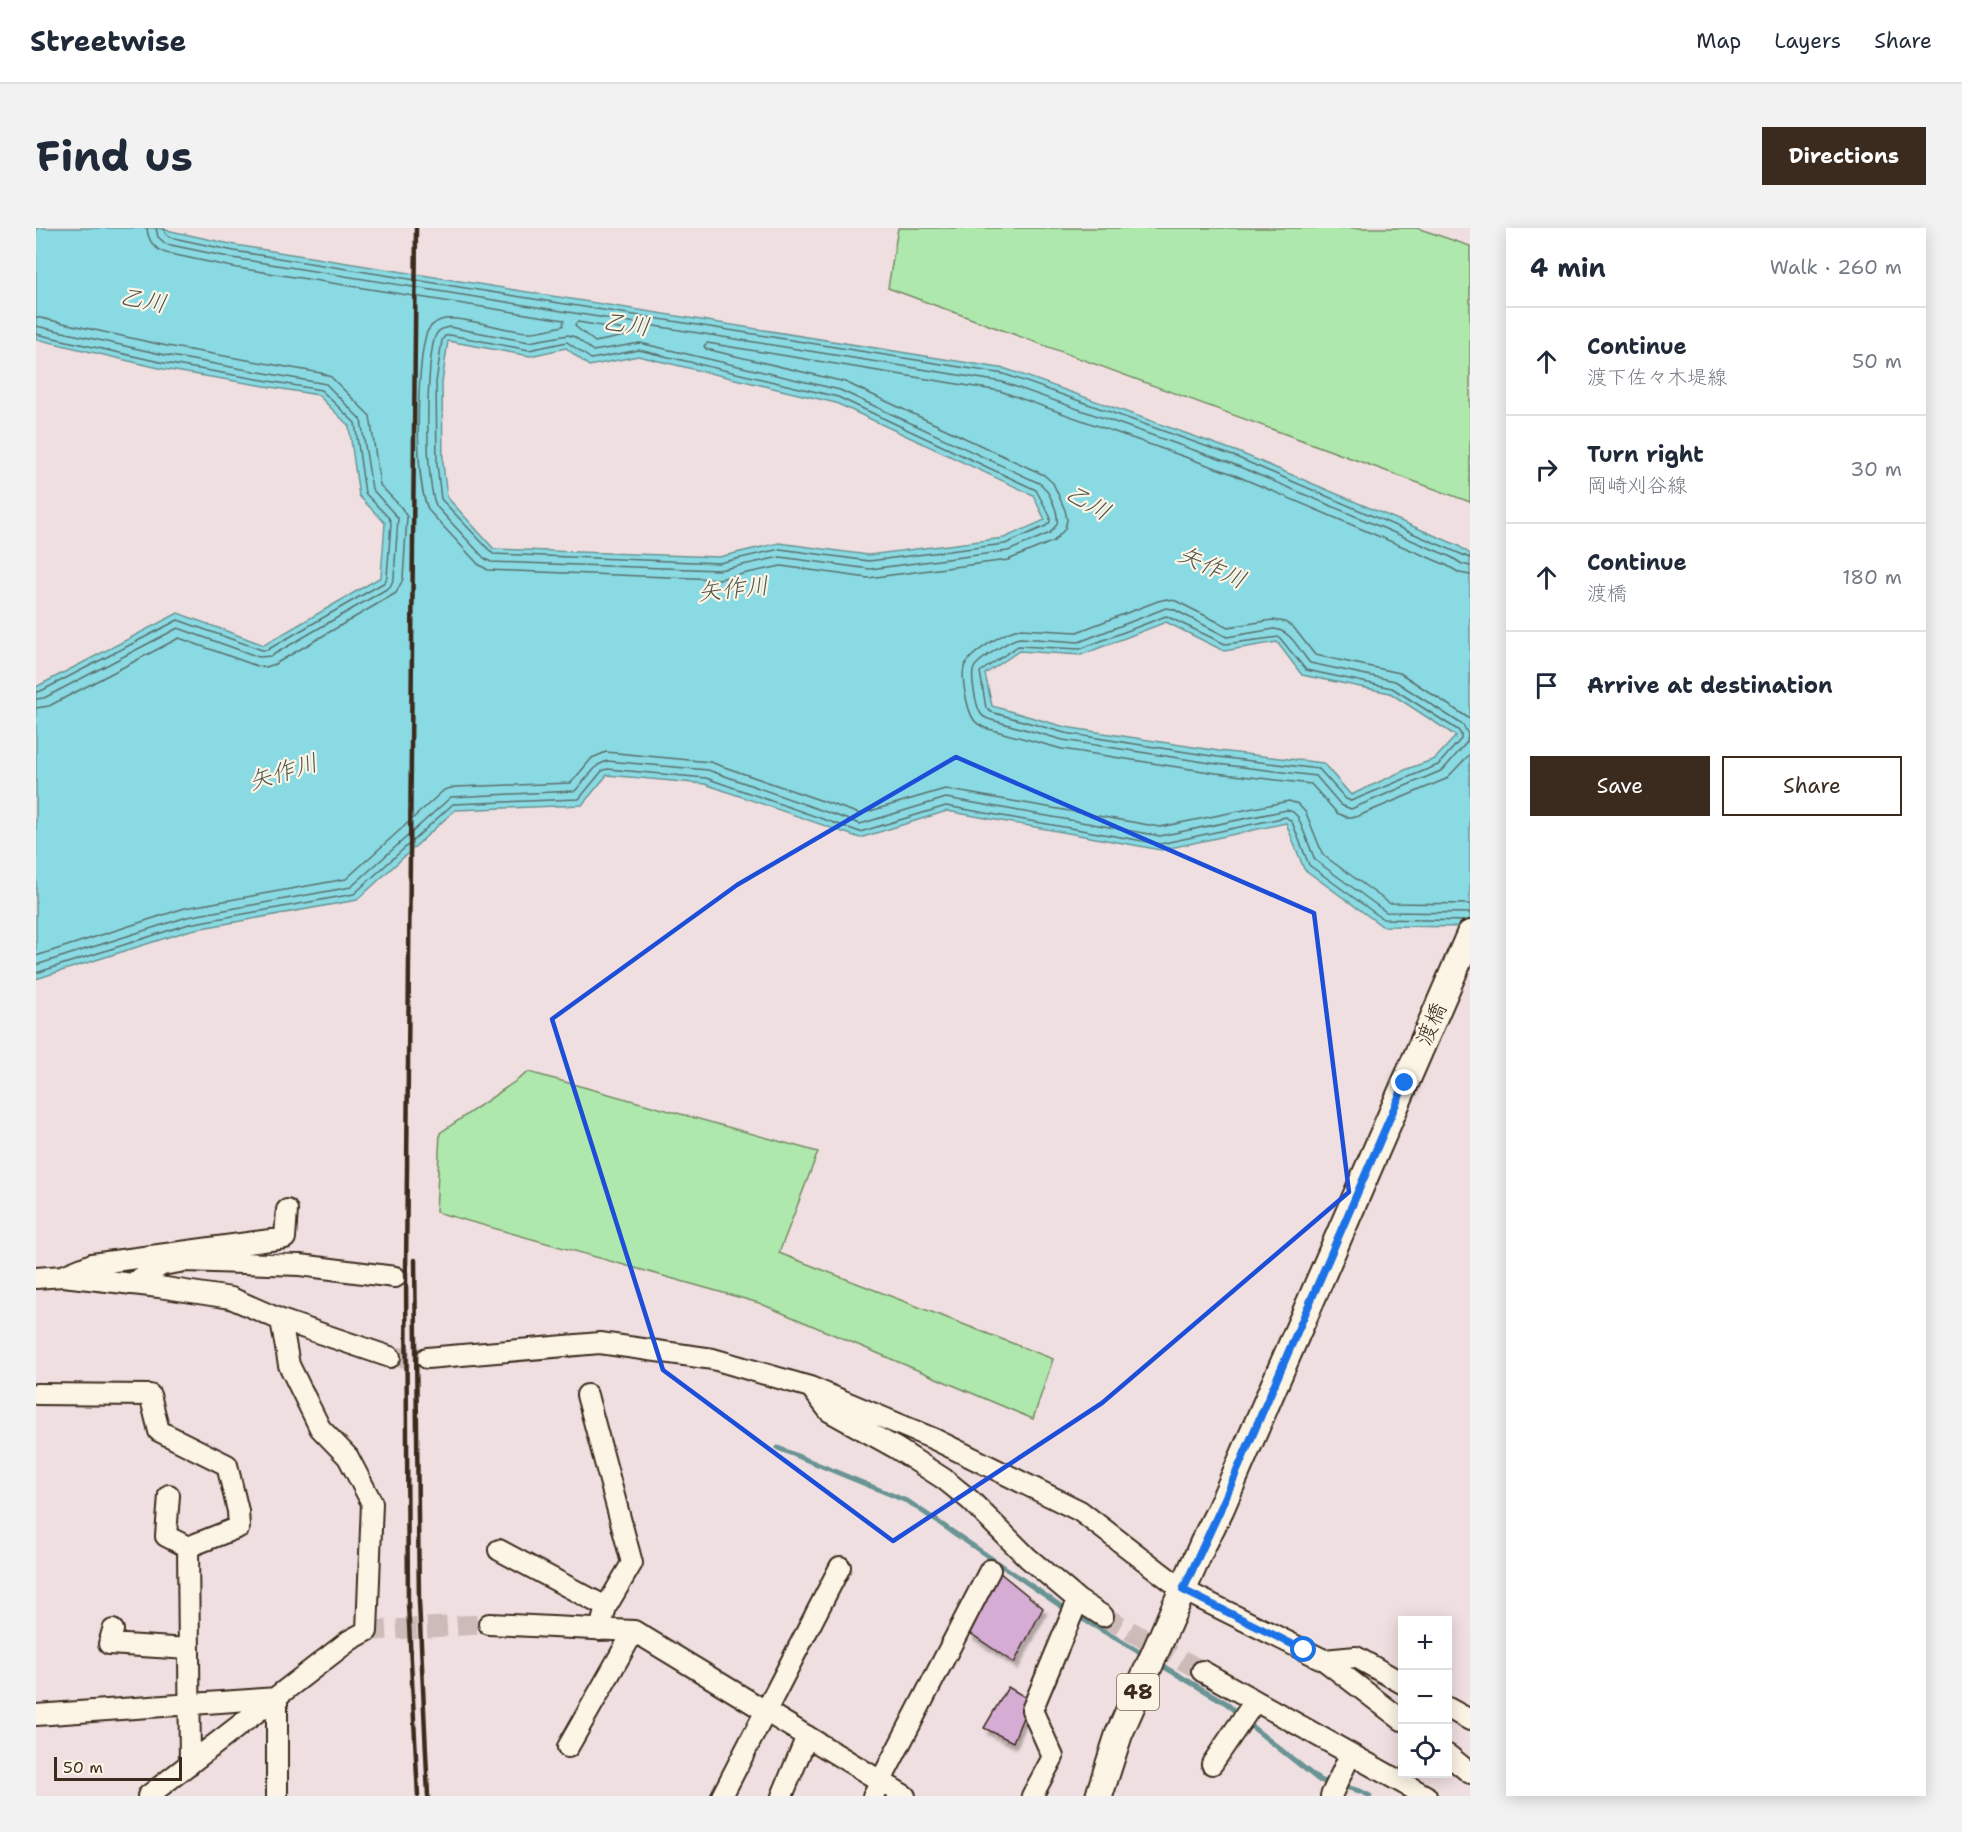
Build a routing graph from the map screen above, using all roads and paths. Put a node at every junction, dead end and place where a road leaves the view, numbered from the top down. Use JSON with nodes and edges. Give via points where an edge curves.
{"nodes":[{"id":1,"x":1470,"y":934,"type":"edge"},
{"id":2,"x":287,"y":1210,"type":"dead end"},
{"id":3,"x":63,"y":1276,"type":"junction"},
{"id":4,"x":395,"y":1277,"type":"dead end"},
{"id":5,"x":36,"y":1278,"type":"edge"},
{"id":6,"x":131,"y":1284,"type":"junction"},
{"id":7,"x":281,"y":1320,"type":"junction"},
{"id":8,"x":390,"y":1357,"type":"tunnel mouth"},
{"id":9,"x":427,"y":1358,"type":"tunnel mouth"},
{"id":10,"x":810,"y":1387,"type":"junction"},
{"id":11,"x":36,"y":1394,"type":"edge"},
{"id":12,"x":587,"y":1395,"type":"dead end"},
{"id":13,"x":169,"y":1496,"type":"dead end"},
{"id":14,"x":188,"y":1547,"type":"junction"},
{"id":15,"x":499,"y":1550,"type":"dead end"},
{"id":16,"x":840,"y":1567,"type":"dead end"},
{"id":17,"x":990,"y":1570,"type":"dead end"},
{"id":18,"x":1183,"y":1590,"type":"junction"},
{"id":19,"x":1078,"y":1599,"type":"junction"},
{"id":20,"x":606,"y":1607,"type":"junction"},
{"id":21,"x":1103,"y":1616,"type":"tunnel mouth"},
{"id":22,"x":489,"y":1624,"type":"tunnel mouth"},
{"id":23,"x":114,"y":1630,"type":"dead end"},
{"id":24,"x":600,"y":1630,"type":"junction"},
{"id":25,"x":634,"y":1631,"type":"junction"},
{"id":26,"x":189,"y":1649,"type":"junction"},
{"id":27,"x":1324,"y":1660,"type":"junction"},
{"id":28,"x":1202,"y":1671,"type":"tunnel mouth"},
{"id":29,"x":1398,"y":1681,"type":"edge"},
{"id":30,"x":277,"y":1698,"type":"junction"},
{"id":31,"x":1255,"y":1701,"type":"junction"},
{"id":32,"x":189,"y":1704,"type":"junction"},
{"id":33,"x":765,"y":1710,"type":"junction"},
{"id":34,"x":1452,"y":1710,"type":"edge"},
{"id":35,"x":36,"y":1715,"type":"edge"},
{"id":36,"x":1398,"y":1717,"type":"edge"},
{"id":37,"x":1470,"y":1720,"type":"edge"},
{"id":38,"x":807,"y":1736,"type":"junction"},
{"id":39,"x":567,"y":1747,"type":"dead end"},
{"id":40,"x":1350,"y":1755,"type":"junction"},
{"id":41,"x":1452,"y":1758,"type":"edge"},
{"id":42,"x":190,"y":1764,"type":"junction"},
{"id":43,"x":1212,"y":1764,"type":"dead end"},
{"id":44,"x":1470,"y":1773,"type":"edge"},
{"id":45,"x":877,"y":1788,"type":"edge"},
{"id":46,"x":148,"y":1796,"type":"edge"},
{"id":47,"x":277,"y":1796,"type":"edge"},
{"id":48,"x":722,"y":1796,"type":"edge"},
{"id":49,"x":782,"y":1796,"type":"edge"},
{"id":50,"x":905,"y":1796,"type":"edge"},
{"id":51,"x":1032,"y":1796,"type":"edge"},
{"id":52,"x":1099,"y":1796,"type":"edge"},
{"id":53,"x":1331,"y":1796,"type":"edge"},
{"id":54,"x":1426,"y":1796,"type":"edge"}],
"edges":[{"from":1,"to":18,"type":"main road","name":"渡橋","number":"48"},
{"from":2,"to":3,"type":"street","via":[[285,1238],[92,1264]]},
{"from":3,"to":5,"type":"street"},
{"from":3,"to":6,"type":"street"},
{"from":4,"to":6,"type":"street","via":[[300,1265],[186,1261],[162,1265]]},
{"from":6,"to":7,"type":"street","via":[[231,1299]]},
{"from":7,"to":8,"type":"street"},
{"from":7,"to":30,"type":"street","via":[[289,1365],[320,1428],[348,1457],[372,1503],[367,1631]]},
{"from":9,"to":10,"type":"street","via":[[600,1343],[713,1359]]},
{"from":10,"to":18,"type":"street","via":[[934,1439],[1080,1511]]},
{"from":10,"to":19,"type":"street","via":[[829,1411],[944,1479]]},
{"from":11,"to":14,"type":"street","via":[[150,1395],[159,1431],[226,1465],[239,1527]]},
{"from":12,"to":20,"type":"street","via":[[632,1563]]},
{"from":13,"to":14,"type":"street","via":[[166,1536]]},
{"from":14,"to":26,"type":"street"},
{"from":15,"to":20,"type":"street"},
{"from":16,"to":33,"type":"street"},
{"from":17,"to":45,"type":"street"},
{"from":18,"to":27,"type":"street"},
{"from":18,"to":52,"type":"main road","number":"48","via":[[1119,1734]]},
{"from":19,"to":21,"type":"street"},
{"from":19,"to":51,"type":"street","via":[[1032,1710],[1053,1756]]},
{"from":20,"to":24,"type":"street"},
{"from":22,"to":24,"type":"street"},
{"from":23,"to":26,"type":"street","via":[[109,1644]]},
{"from":24,"to":25,"type":"street"},
{"from":25,"to":33,"type":"street"},
{"from":25,"to":39,"type":"street"},
{"from":26,"to":32,"type":"street"},
{"from":27,"to":29,"type":"street","via":[[1356,1657]]},
{"from":27,"to":36,"type":"street"},
{"from":28,"to":31,"type":"street"},
{"from":30,"to":32,"type":"street"},
{"from":30,"to":42,"type":"street"},
{"from":30,"to":47,"type":"street"},
{"from":31,"to":40,"type":"street"},
{"from":31,"to":43,"type":"street"},
{"from":32,"to":35,"type":"street"},
{"from":32,"to":42,"type":"street"},
{"from":33,"to":38,"type":"street"},
{"from":33,"to":48,"type":"street"},
{"from":34,"to":37,"type":"street"},
{"from":38,"to":45,"type":"street"},
{"from":38,"to":49,"type":"street"},
{"from":40,"to":53,"type":"street"},
{"from":40,"to":54,"type":"street"},
{"from":41,"to":44,"type":"street"},
{"from":42,"to":46,"type":"street"},
{"from":45,"to":50,"type":"street"}]}
